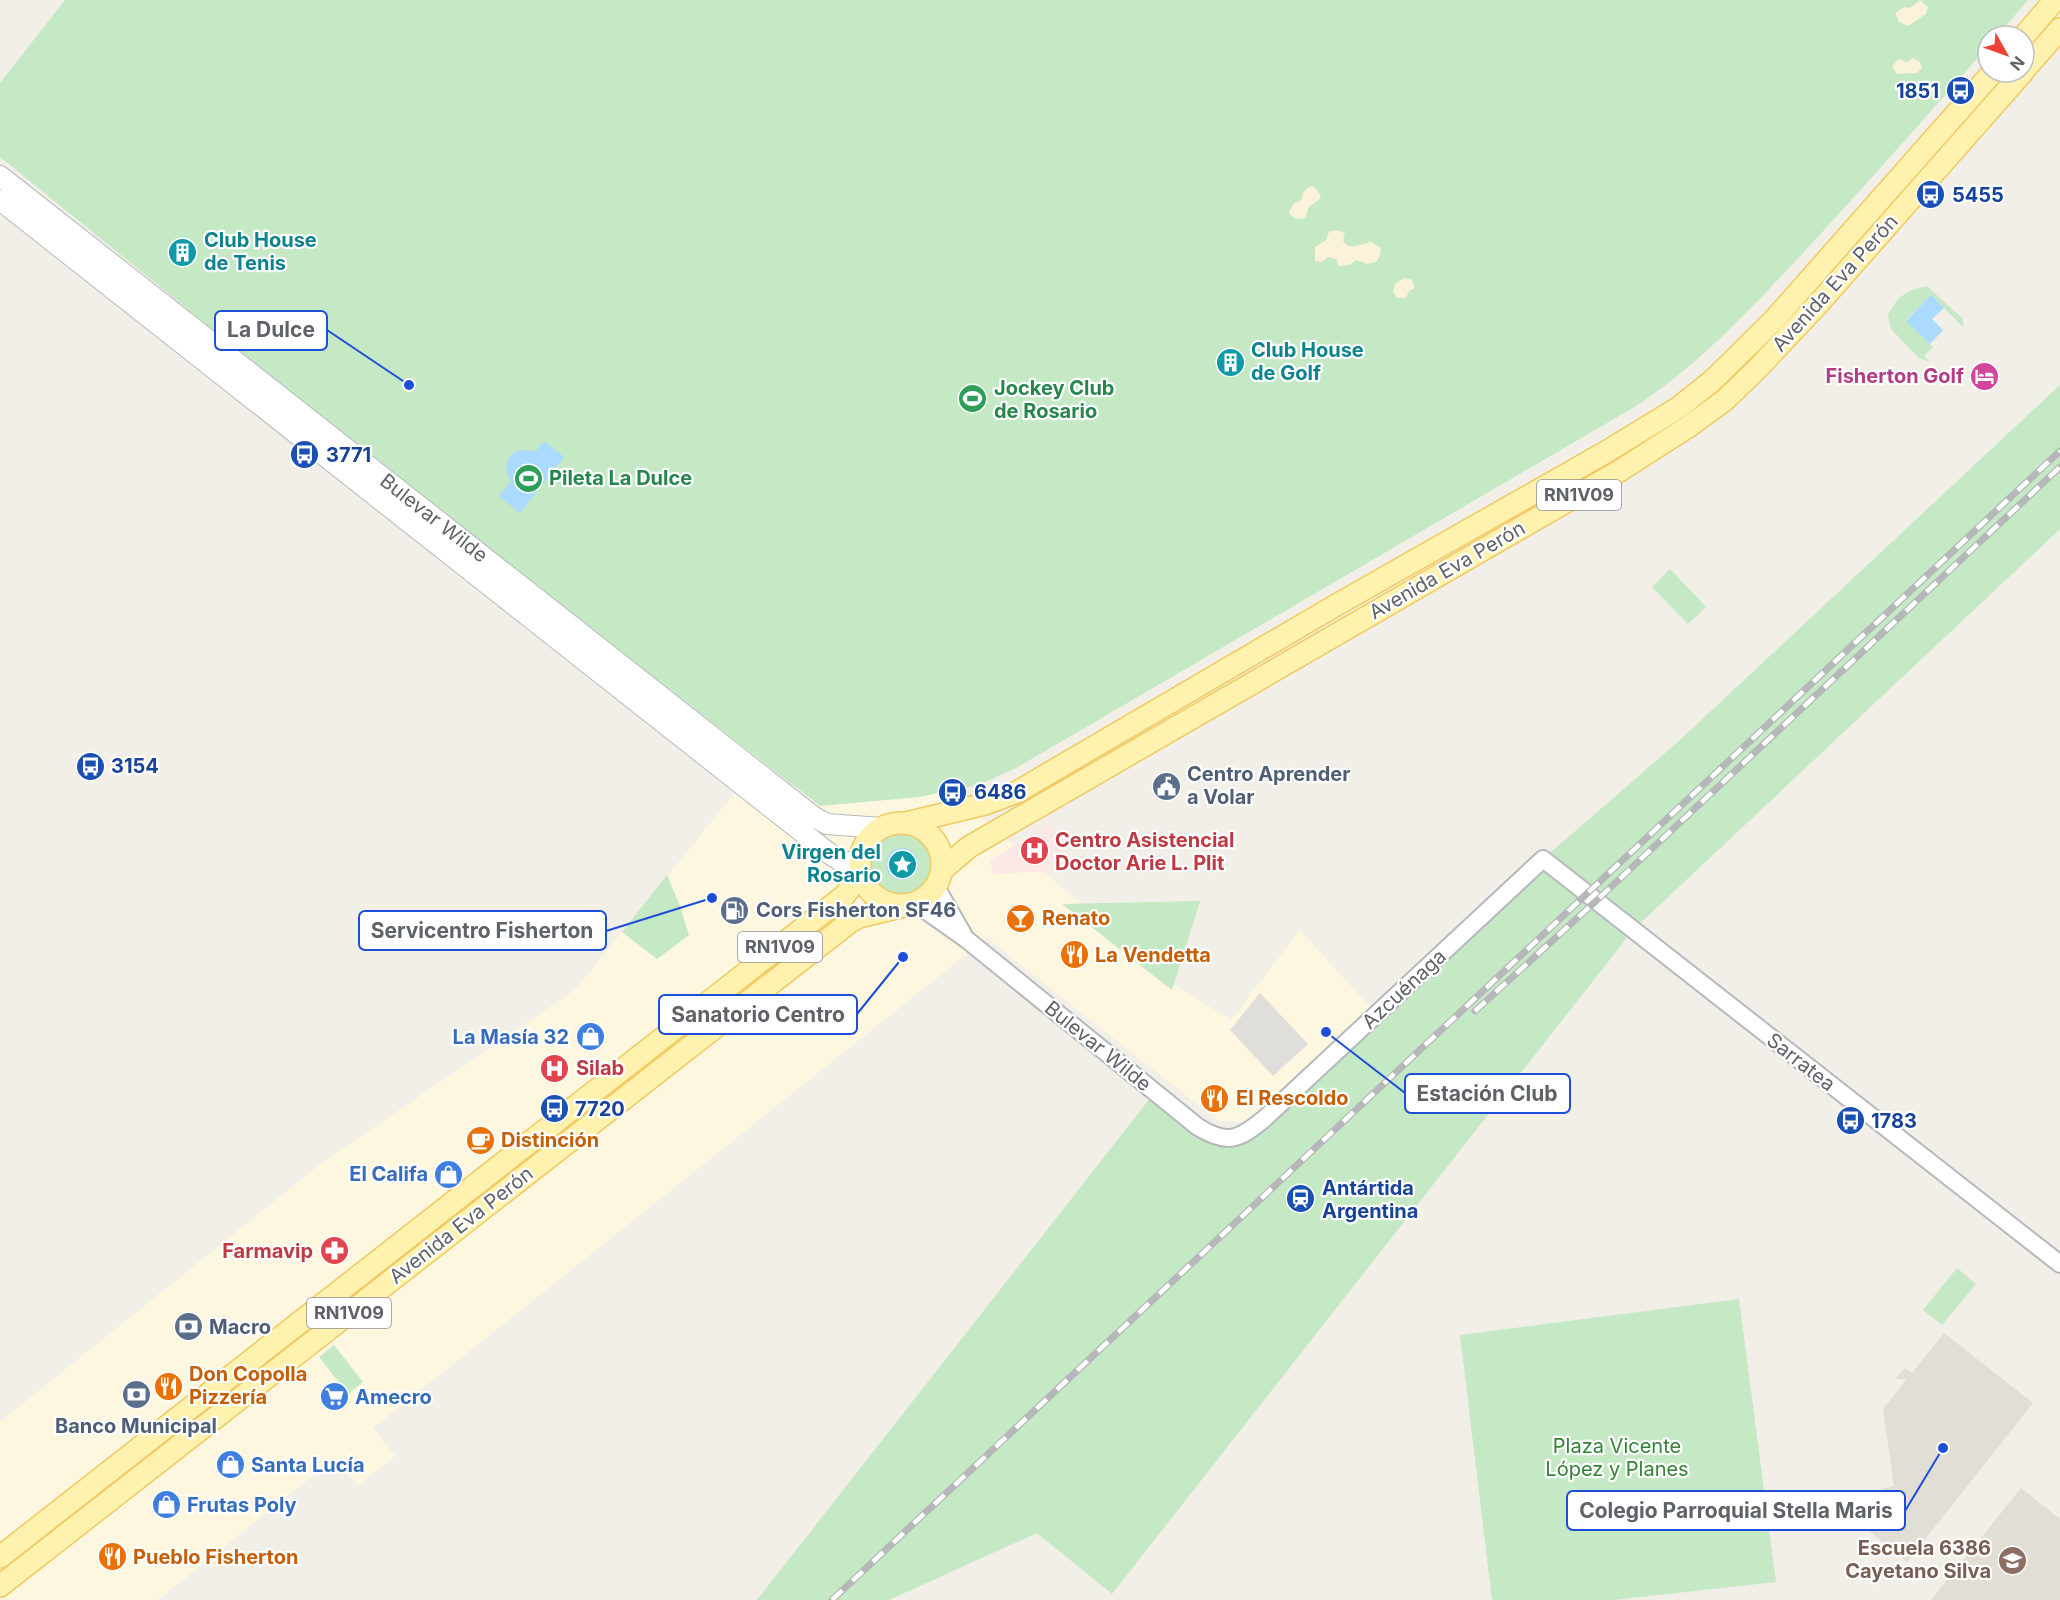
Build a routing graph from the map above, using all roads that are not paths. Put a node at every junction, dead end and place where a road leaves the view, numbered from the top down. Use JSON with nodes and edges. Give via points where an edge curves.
{"nodes":[{"id":1,"x":2055,"y":0,"type":"edge"},
{"id":2,"x":2034,"y":24,"type":"edge"},
{"id":3,"x":2060,"y":29,"type":"edge"},
{"id":4,"x":2036,"y":56,"type":"edge"},
{"id":5,"x":1982,"y":84,"type":"edge"},
{"id":6,"x":2012,"y":84,"type":"edge"},
{"id":7,"x":0,"y":176,"type":"edge"},
{"id":8,"x":0,"y":200,"type":"edge"},
{"id":9,"x":906,"y":823,"type":"junction"},
{"id":10,"x":881,"y":828,"type":"junction"},
{"id":11,"x":1543,"y":859,"type":"joint"},
{"id":12,"x":860,"y":870,"type":"junction"},
{"id":13,"x":939,"y":879,"type":"junction"},
{"id":14,"x":910,"y":905,"type":"junction"},
{"id":15,"x":966,"y":939,"type":"junction"},
{"id":16,"x":1235,"y":1139,"type":"joint"},
{"id":17,"x":2060,"y":1264,"type":"edge"},
{"id":18,"x":0,"y":1557,"type":"edge"},
{"id":19,"x":0,"y":1586,"type":"edge"}],
"edges":[{"from":1,"to":2,"type":"main road"},
{"from":3,"to":4,"type":"main road","name":"Avenida Eva Perón","number":"RN1V09"},
{"from":5,"to":9,"type":"main road","name":"Avenida Eva Perón","number":"RN1V09","via":[[1773,321],[1712,381],[1678,408],[1017,792],[986,804]]},
{"from":6,"to":13,"type":"main road","name":"Avenida Eva Perón","number":"RN1V09","via":[[1791,334],[1725,399],[1688,428],[969,847]]},
{"from":7,"to":10,"type":"main road","name":"Bulevar Wilde","via":[[814,817],[827,824]]},
{"from":8,"to":12,"type":"main road","name":"Bulevar Wilde","via":[[831,854]]},
{"from":9,"to":10,"type":"main road","number":"RN1V09"},
{"from":9,"to":13,"type":"main road","via":[[920,827],[939,846]]},
{"from":10,"to":12,"type":"main road","number":"RN1V09","via":[[862,849]]},
{"from":11,"to":16,"type":"street","name":"Azcuénaga","via":[[1264,1119]]},
{"from":11,"to":17,"type":"street","name":"Sarratea"},
{"from":12,"to":14,"type":"main road","via":[[867,888],[877,898],[890,904]]},
{"from":12,"to":18,"type":"main road","name":"Avenida Eva Perón","number":"RN1V09","via":[[844,896]]},
{"from":13,"to":14,"type":"main road","number":"RN1V09","via":[[927,897]]},
{"from":13,"to":15,"type":"street","name":"Bulevar Wilde"},
{"from":14,"to":15,"type":"street","name":"Bulevar Wilde"},
{"from":14,"to":19,"type":"main road","name":"Avenida Eva Perón","number":"RN1V09","via":[[850,922]]},
{"from":15,"to":16,"type":"street","name":"Bulevar Wilde","via":[[1198,1127],[1226,1140]]}]}
